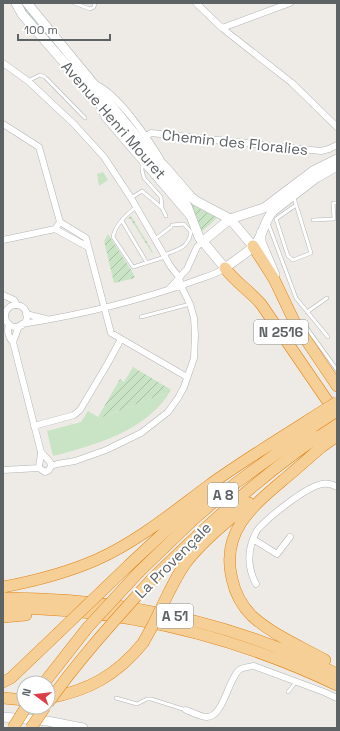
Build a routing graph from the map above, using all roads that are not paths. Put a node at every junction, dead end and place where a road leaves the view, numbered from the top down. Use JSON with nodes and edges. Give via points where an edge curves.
{"nodes":[{"id":1,"x":16,"y":3,"type":"edge"},
{"id":2,"x":27,"y":3,"type":"edge"},
{"id":3,"x":74,"y":3,"type":"edge"},
{"id":4,"x":95,"y":3,"type":"edge"},
{"id":5,"x":196,"y":3,"type":"edge"},
{"id":6,"x":290,"y":3,"type":"edge"},
{"id":7,"x":222,"y":28,"type":"junction"},
{"id":8,"x":3,"y":63,"type":"edge"},
{"id":9,"x":28,"y":81,"type":"junction"},
{"id":10,"x":97,"y":100,"type":"junction"},
{"id":11,"x":85,"y":118,"type":"dead end"},
{"id":12,"x":3,"y":124,"type":"edge"},
{"id":13,"x":337,"y":127,"type":"edge"},
{"id":14,"x":141,"y":140,"type":"junction"},
{"id":15,"x":337,"y":145,"type":"edge"},
{"id":16,"x":142,"y":157,"type":"junction"},
{"id":17,"x":337,"y":159,"type":"edge"},
{"id":18,"x":337,"y":166,"type":"edge"},
{"id":19,"x":292,"y":192,"type":"junction"},
{"id":20,"x":131,"y":198,"type":"junction"},
{"id":21,"x":337,"y":203,"type":"edge"},
{"id":22,"x":296,"y":205,"type":"junction"},
{"id":23,"x":136,"y":207,"type":"junction"},
{"id":24,"x":162,"y":208,"type":"junction"},
{"id":25,"x":266,"y":212,"type":"junction"},
{"id":26,"x":166,"y":216,"type":"dead end"},
{"id":27,"x":230,"y":219,"type":"junction"},
{"id":28,"x":313,"y":220,"type":"dead end"},
{"id":29,"x":122,"y":221,"type":"junction"},
{"id":30,"x":60,"y":222,"type":"junction"},
{"id":31,"x":55,"y":229,"type":"junction"},
{"id":32,"x":261,"y":233,"type":"junction"},
{"id":33,"x":154,"y":239,"type":"junction"},
{"id":34,"x":3,"y":240,"type":"edge"},
{"id":35,"x":202,"y":242,"type":"junction"},
{"id":36,"x":253,"y":246,"type":"junction"},
{"id":37,"x":88,"y":247,"type":"junction"},
{"id":38,"x":165,"y":256,"type":"junction"},
{"id":39,"x":147,"y":263,"type":"junction"},
{"id":40,"x":225,"y":268,"type":"junction"},
{"id":41,"x":179,"y":277,"type":"junction"},
{"id":42,"x":181,"y":286,"type":"junction"},
{"id":43,"x":169,"y":289,"type":"junction"},
{"id":44,"x":280,"y":293,"type":"junction"},
{"id":45,"x":3,"y":295,"type":"edge"},
{"id":46,"x":327,"y":298,"type":"dead end"},
{"id":47,"x":3,"y":304,"type":"edge"},
{"id":48,"x":190,"y":304,"type":"junction"},
{"id":49,"x":17,"y":305,"type":"junction"},
{"id":50,"x":104,"y":307,"type":"junction"},
{"id":51,"x":308,"y":312,"type":"junction"},
{"id":52,"x":6,"y":313,"type":"junction"},
{"id":53,"x":26,"y":314,"type":"junction"},
{"id":54,"x":141,"y":317,"type":"dead end"},
{"id":55,"x":293,"y":319,"type":"junction"},
{"id":56,"x":49,"y":320,"type":"junction"},
{"id":57,"x":9,"y":324,"type":"junction"},
{"id":58,"x":316,"y":324,"type":"junction"},
{"id":59,"x":20,"y":325,"type":"junction"},
{"id":60,"x":308,"y":330,"type":"junction"},
{"id":61,"x":328,"y":337,"type":"dead end"},
{"id":62,"x":121,"y":339,"type":"junction"},
{"id":63,"x":13,"y":342,"type":"junction"},
{"id":64,"x":337,"y":370,"type":"edge"},
{"id":65,"x":187,"y":377,"type":"junction"},
{"id":66,"x":337,"y":386,"type":"edge"},
{"id":67,"x":337,"y":402,"type":"edge"},
{"id":68,"x":337,"y":411,"type":"edge"},
{"id":69,"x":337,"y":414,"type":"edge"},
{"id":70,"x":337,"y":424,"type":"edge"},
{"id":71,"x":34,"y":426,"type":"junction"},
{"id":72,"x":317,"y":431,"type":"junction"},
{"id":73,"x":337,"y":436,"type":"edge"},
{"id":74,"x":49,"y":462,"type":"junction"},
{"id":75,"x":39,"y":468,"type":"junction"},
{"id":76,"x":3,"y":470,"type":"edge"},
{"id":77,"x":337,"y":487,"type":"edge"},
{"id":78,"x":290,"y":537,"type":"dead end"},
{"id":79,"x":253,"y":539,"type":"junction"},
{"id":80,"x":256,"y":584,"type":"dead end"},
{"id":81,"x":3,"y":586,"type":"edge"},
{"id":82,"x":3,"y":598,"type":"edge"},
{"id":83,"x":3,"y":608,"type":"edge"},
{"id":84,"x":3,"y":617,"type":"edge"},
{"id":85,"x":195,"y":632,"type":"junction"},
{"id":86,"x":337,"y":667,"type":"edge"},
{"id":87,"x":337,"y":674,"type":"edge"},
{"id":88,"x":50,"y":675,"type":"edge"},
{"id":89,"x":3,"y":682,"type":"edge"},
{"id":90,"x":296,"y":682,"type":"junction"},
{"id":91,"x":337,"y":685,"type":"edge"},
{"id":92,"x":56,"y":692,"type":"edge"},
{"id":93,"x":288,"y":692,"type":"dead end"},
{"id":94,"x":56,"y":696,"type":"edge"},
{"id":95,"x":3,"y":698,"type":"edge"},
{"id":96,"x":116,"y":698,"type":"dead end"},
{"id":97,"x":337,"y":698,"type":"edge"},
{"id":98,"x":16,"y":699,"type":"edge"},
{"id":99,"x":186,"y":710,"type":"joint"},
{"id":100,"x":21,"y":715,"type":"edge"},
{"id":101,"x":40,"y":715,"type":"edge"},
{"id":102,"x":3,"y":717,"type":"edge"},
{"id":103,"x":13,"y":728,"type":"edge"},
{"id":104,"x":31,"y":728,"type":"edge"},
{"id":105,"x":83,"y":728,"type":"edge"}],
"edges":[{"from":1,"to":10,"type":"main road","name":"Avenue Henri Mouret","via":[[22,14]]},
{"from":2,"to":14,"type":"main road","name":"Avenue Henri Mouret"},
{"from":3,"to":4,"type":"lane","via":[[90,8],[94,7]]},
{"from":5,"to":7,"type":"street"},
{"from":6,"to":7,"type":"street"},
{"from":7,"to":13,"type":"street","via":[[292,83]]},
{"from":8,"to":9,"type":"street"},
{"from":9,"to":11,"type":"lane","via":[[40,75],[45,77]]},
{"from":9,"to":20,"type":"street","via":[[74,124],[104,157]]},
{"from":10,"to":14,"type":"main road","name":"Avenue Henri Mouret"},
{"from":10,"to":16,"type":"street","via":[[105,118]]},
{"from":12,"to":30,"type":"street","via":[[39,147]]},
{"from":14,"to":15,"type":"street","name":"Chemin des Floralies","via":[[151,133],[162,133],[321,151]]},
{"from":14,"to":16,"type":"main road","name":"Avenue Henri Mouret"},
{"from":14,"to":27,"type":"main road","name":"Avenue Henri Mouret","via":[[191,197]]},
{"from":16,"to":24,"type":"lane","via":[[144,178],[161,197]]},
{"from":16,"to":35,"type":"main road","name":"Avenue Henri Mouret","via":[[180,195]]},
{"from":17,"to":19,"type":"main road","via":[[313,172]]},
{"from":18,"to":19,"type":"main road"},
{"from":19,"to":22,"type":"lane"},
{"from":19,"to":25,"type":"main road"},
{"from":20,"to":23,"type":"street"},
{"from":20,"to":24,"type":"lane","via":[[142,191]]},
{"from":21,"to":28,"type":"lane","via":[[333,203],[334,219]]},
{"from":22,"to":22,"type":"lane","via":[[276,219],[288,256],[294,260],[311,253]]},
{"from":23,"to":29,"type":"lane"},
{"from":23,"to":33,"type":"street"},
{"from":24,"to":26,"type":"lane"},
{"from":25,"to":27,"type":"main road"},
{"from":25,"to":32,"type":"main road"},
{"from":25,"to":51,"type":"lane","via":[[296,298]]},
{"from":27,"to":35,"type":"main road"},
{"from":27,"to":36,"type":"main road"},
{"from":29,"to":39,"type":"lane"},
{"from":29,"to":39,"type":"lane","via":[[113,237],[132,266]]},
{"from":30,"to":31,"type":"street"},
{"from":30,"to":37,"type":"street","via":[[86,238]]},
{"from":31,"to":34,"type":"street"},
{"from":31,"to":37,"type":"street"},
{"from":32,"to":36,"type":"main road"},
{"from":32,"to":44,"type":"main road","number":"N 2516","via":[[261,242],[274,271]]},
{"from":33,"to":38,"type":"street"},
{"from":33,"to":38,"type":"lane","via":[[171,226],[184,224],[191,232],[186,246]]},
{"from":35,"to":40,"type":"main road","name":"Avenue Henri Mouret"},
{"from":35,"to":41,"type":"street","via":[[187,269]]},
{"from":36,"to":40,"type":"main road"},
{"from":36,"to":44,"type":"highway","number":"N 2516"},
{"from":37,"to":50,"type":"street"},
{"from":38,"to":39,"type":"lane"},
{"from":38,"to":41,"type":"street"},
{"from":40,"to":42,"type":"street","via":[[216,275]]},
{"from":40,"to":69,"type":"highway","number":"N 2516","via":[[232,278],[261,304]]},
{"from":41,"to":42,"type":"street"},
{"from":41,"to":43,"type":"street"},
{"from":42,"to":43,"type":"street"},
{"from":42,"to":48,"type":"street"},
{"from":43,"to":50,"type":"street"},
{"from":44,"to":55,"type":"highway","number":"N 2516"},
{"from":45,"to":49,"type":"street","via":[[14,300]]},
{"from":46,"to":51,"type":"lane"},
{"from":47,"to":52,"type":"street"},
{"from":48,"to":54,"type":"lane"},
{"from":48,"to":65,"type":"street","via":[[194,318],[195,346],[194,358]]},
{"from":49,"to":52,"type":"street","via":[[10,307]]},
{"from":49,"to":53,"type":"street"},
{"from":50,"to":56,"type":"street"},
{"from":50,"to":62,"type":"street","via":[[111,333]]},
{"from":51,"to":58,"type":"lane"},
{"from":52,"to":57,"type":"street"},
{"from":53,"to":56,"type":"street"},
{"from":53,"to":59,"type":"street","via":[[26,319]]},
{"from":55,"to":60,"type":"lane","via":[[304,324]]},
{"from":55,"to":66,"type":"highway","number":"N 2516"},
{"from":56,"to":59,"type":"street"},
{"from":57,"to":59,"type":"street"},
{"from":57,"to":63,"type":"street","via":[[7,329]]},
{"from":58,"to":60,"type":"lane"},
{"from":58,"to":61,"type":"lane"},
{"from":59,"to":63,"type":"street"},
{"from":60,"to":64,"type":"lane"},
{"from":62,"to":65,"type":"street"},
{"from":62,"to":71,"type":"street","via":[[80,410],[74,415]]},
{"from":63,"to":71,"type":"street"},
{"from":65,"to":74,"type":"street","via":[[178,398],[168,412],[147,429],[106,450],[75,461]]},
{"from":67,"to":72,"type":"highway","bridge":true},
{"from":68,"to":72,"type":"highway","name":"La Provençale","number":"A 8","bridge":true},
{"from":70,"to":72,"type":"highway","name":"La Provençale","number":"A 8"},
{"from":71,"to":74,"type":"street","via":[[42,452]]},
{"from":72,"to":73,"type":"highway"},
{"from":72,"to":81,"type":"highway","via":[[234,468],[153,527],[97,559],[30,582]]},
{"from":72,"to":86,"type":"highway","via":[[246,515],[233,542],[230,565],[236,592],[252,616],[280,636]]},
{"from":72,"to":88,"type":"highway","name":"La Provençale","number":"A 8","bridge":true,"via":[[236,484],[194,519],[88,627]]},
{"from":72,"to":89,"type":"highway","bridge":true,"via":[[236,471],[173,524],[11,678]]},
{"from":72,"to":92,"type":"highway","name":"La Provençale","number":"A 8","bridge":true,"via":[[194,537],[108,626]]},
{"from":72,"to":94,"type":"highway","bridge":true,"via":[[287,472],[208,539],[184,566],[143,643],[132,656],[99,682]]},
{"from":74,"to":75,"type":"street","via":[[40,463]]},
{"from":74,"to":75,"type":"street","via":[[47,472],[42,472]]},
{"from":75,"to":76,"type":"street"},
{"from":77,"to":79,"type":"street","via":[[321,484],[305,492],[259,528]]},
{"from":78,"to":79,"type":"street","via":[[278,554]]},
{"from":79,"to":80,"type":"street","via":[[248,563]]},
{"from":82,"to":87,"type":"highway","number":"A 51","via":[[96,602],[180,617],[275,646]]},
{"from":83,"to":85,"type":"highway","number":"A 51","via":[[64,610],[133,618]]},
{"from":84,"to":85,"type":"highway","via":[[63,615]]},
{"from":85,"to":91,"type":"highway","number":"A 51","via":[[283,661]]},
{"from":90,"to":93,"type":"lane"},
{"from":90,"to":97,"type":"street"},
{"from":90,"to":99,"type":"street","via":[[254,666],[246,667],[239,670],[214,714],[207,717]]},
{"from":95,"to":98,"type":"highway"},
{"from":96,"to":99,"type":"lane","via":[[137,704],[152,699]]},
{"from":100,"to":103,"type":"highway","bridge":true},
{"from":101,"to":104,"type":"highway","bridge":true},
{"from":102,"to":105,"type":"main road","via":[[47,721]]}]}
